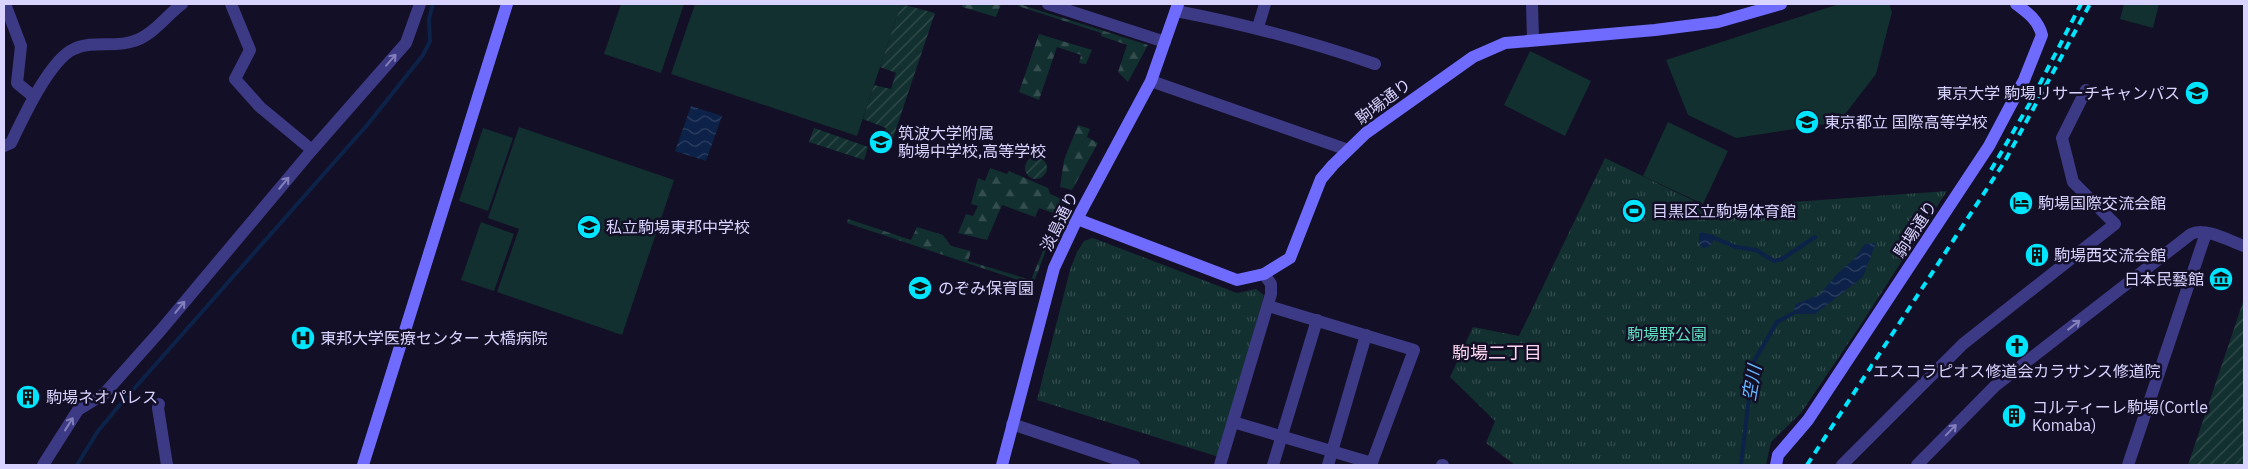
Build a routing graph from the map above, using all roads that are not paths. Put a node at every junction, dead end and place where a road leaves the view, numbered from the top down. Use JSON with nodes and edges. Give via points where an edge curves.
{"nodes":[{"id":1,"x":5,"y":4,"type":"edge"},
{"id":2,"x":182,"y":4,"type":"edge"},
{"id":3,"x":231,"y":4,"type":"edge"},
{"id":4,"x":420,"y":4,"type":"edge"},
{"id":5,"x":507,"y":4,"type":"edge"},
{"id":6,"x":1048,"y":4,"type":"edge"},
{"id":7,"x":1265,"y":4,"type":"edge"},
{"id":8,"x":1532,"y":4,"type":"edge"},
{"id":9,"x":1781,"y":4,"type":"edge"},
{"id":10,"x":2016,"y":4,"type":"edge"},
{"id":11,"x":1177,"y":7,"type":"edge"},
{"id":12,"x":1258,"y":27,"type":"junction"},
{"id":13,"x":1532,"y":39,"type":"junction"},
{"id":14,"x":1165,"y":42,"type":"junction"},
{"id":15,"x":1375,"y":64,"type":"dead end"},
{"id":16,"x":1151,"y":81,"type":"junction"},
{"id":17,"x":2086,"y":90,"type":"dead end"},
{"id":18,"x":34,"y":97,"type":"junction"},
{"id":19,"x":4,"y":146,"type":"edge"},
{"id":20,"x":312,"y":150,"type":"junction"},
{"id":21,"x":1348,"y":150,"type":"junction"},
{"id":22,"x":1077,"y":219,"type":"junction"},
{"id":23,"x":2206,"y":233,"type":"junction"},
{"id":24,"x":2244,"y":246,"type":"edge"},
{"id":25,"x":1264,"y":274,"type":"junction"},
{"id":26,"x":1268,"y":306,"type":"junction"},
{"id":27,"x":1317,"y":320,"type":"junction"},
{"id":28,"x":1366,"y":335,"type":"junction"},
{"id":29,"x":159,"y":404,"type":"dead end"},
{"id":30,"x":1233,"y":422,"type":"junction"},
{"id":31,"x":1012,"y":424,"type":"junction"},
{"id":32,"x":1282,"y":437,"type":"junction"},
{"id":33,"x":1332,"y":450,"type":"junction"},
{"id":34,"x":1126,"y":464,"type":"edge"},
{"id":35,"x":1372,"y":464,"type":"edge"},
{"id":36,"x":43,"y":465,"type":"edge"},
{"id":37,"x":168,"y":465,"type":"edge"},
{"id":38,"x":362,"y":465,"type":"edge"},
{"id":39,"x":1002,"y":465,"type":"edge"},
{"id":40,"x":1220,"y":465,"type":"edge"},
{"id":41,"x":1273,"y":465,"type":"edge"},
{"id":42,"x":1328,"y":465,"type":"edge"},
{"id":43,"x":1776,"y":465,"type":"edge"},
{"id":44,"x":1842,"y":465,"type":"edge"},
{"id":45,"x":1917,"y":465,"type":"edge"},
{"id":46,"x":2128,"y":465,"type":"edge"}],
"edges":[{"from":1,"to":18,"type":"street","via":[[22,46],[17,83]]},
{"from":2,"to":18,"type":"street","via":[[134,42],[88,44],[72,49],[53,68]]},
{"from":3,"to":20,"type":"street","via":[[250,50],[235,79],[260,107]]},
{"from":20,"to":4,"type":"street","one_way":true,"via":[[406,43]]},
{"from":5,"to":38,"type":"street"},
{"from":6,"to":14,"type":"street"},
{"from":7,"to":12,"type":"street"},
{"from":8,"to":13,"type":"street"},
{"from":9,"to":13,"type":"street","name":"駒場通り","via":[[1718,22]]},
{"from":10,"to":43,"type":"street","name":"駒場通り","via":[[2032,15],[2042,35],[2024,80],[1989,146],[1808,420],[1778,455]]},
{"from":11,"to":12,"type":"street"},
{"from":11,"to":14,"type":"street","name":"淡島通り"},
{"from":12,"to":15,"type":"street"},
{"from":13,"to":21,"type":"street","name":"駒場通り","via":[[1505,43],[1474,57],[1398,109]]},
{"from":14,"to":16,"type":"street","name":"淡島通り"},
{"from":16,"to":21,"type":"street"},
{"from":16,"to":22,"type":"street","name":"淡島通り"},
{"from":17,"to":44,"type":"street","via":[[2062,138],[2073,182],[2115,224],[1964,344]]},
{"from":18,"to":19,"type":"street","via":[[11,143]]},
{"from":36,"to":20,"type":"street","one_way":true,"via":[[78,410],[104,394]]},
{"from":21,"to":25,"type":"street","name":"駒場通り","via":[[1321,180],[1290,258]]},
{"from":22,"to":25,"type":"street","name":"駒場通り","via":[[1237,280]]},
{"from":22,"to":31,"type":"street","name":"淡島通り","via":[[1054,268]]},
{"from":23,"to":24,"type":"street"},
{"from":45,"to":23,"type":"street","one_way":true,"via":[[1995,386],[2191,234],[2197,231]]},
{"from":23,"to":46,"type":"street"},
{"from":25,"to":26,"type":"street","via":[[1271,284]]},
{"from":26,"to":27,"type":"street"},
{"from":26,"to":30,"type":"street"},
{"from":27,"to":28,"type":"street"},
{"from":27,"to":32,"type":"street"},
{"from":28,"to":33,"type":"street"},
{"from":28,"to":35,"type":"street","via":[[1414,350]]},
{"from":29,"to":37,"type":"street"},
{"from":30,"to":32,"type":"street"},
{"from":30,"to":40,"type":"street"},
{"from":31,"to":34,"type":"street"},
{"from":31,"to":39,"type":"street","name":"淡島通り"},
{"from":32,"to":33,"type":"street"},
{"from":32,"to":41,"type":"street"},
{"from":33,"to":35,"type":"street"},
{"from":33,"to":42,"type":"street"}]}
